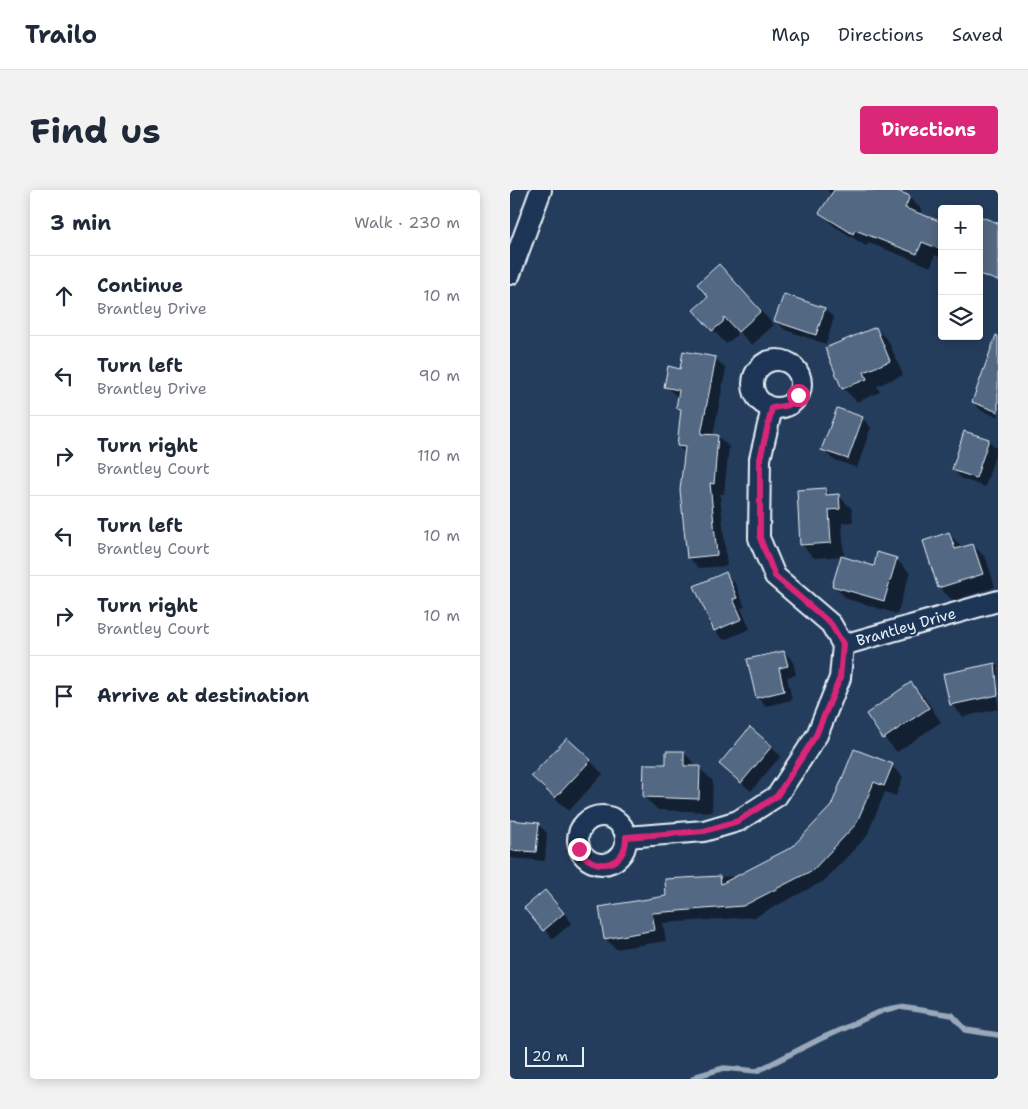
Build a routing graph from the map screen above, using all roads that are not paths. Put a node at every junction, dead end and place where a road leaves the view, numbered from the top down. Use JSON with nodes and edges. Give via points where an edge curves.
{"nodes":[{"id":1,"x":541,"y":190,"type":"edge"},
{"id":2,"x":510,"y":274,"type":"edge"},
{"id":3,"x":772,"y":408,"type":"dead end"},
{"id":4,"x":998,"y":601,"type":"edge"},
{"id":5,"x":843,"y":644,"type":"junction"},
{"id":6,"x":626,"y":837,"type":"dead end"}],
"edges":[{"from":1,"to":2,"type":"street"},
{"from":3,"to":5,"type":"street","name":"Brantley Drive","via":[[760,459],[760,538],[775,576],[831,624]]},
{"from":4,"to":5,"type":"street","name":"Brantley Drive"},
{"from":5,"to":6,"type":"street","via":[[840,678],[816,735],[777,796],[738,821],[704,831]]}]}
